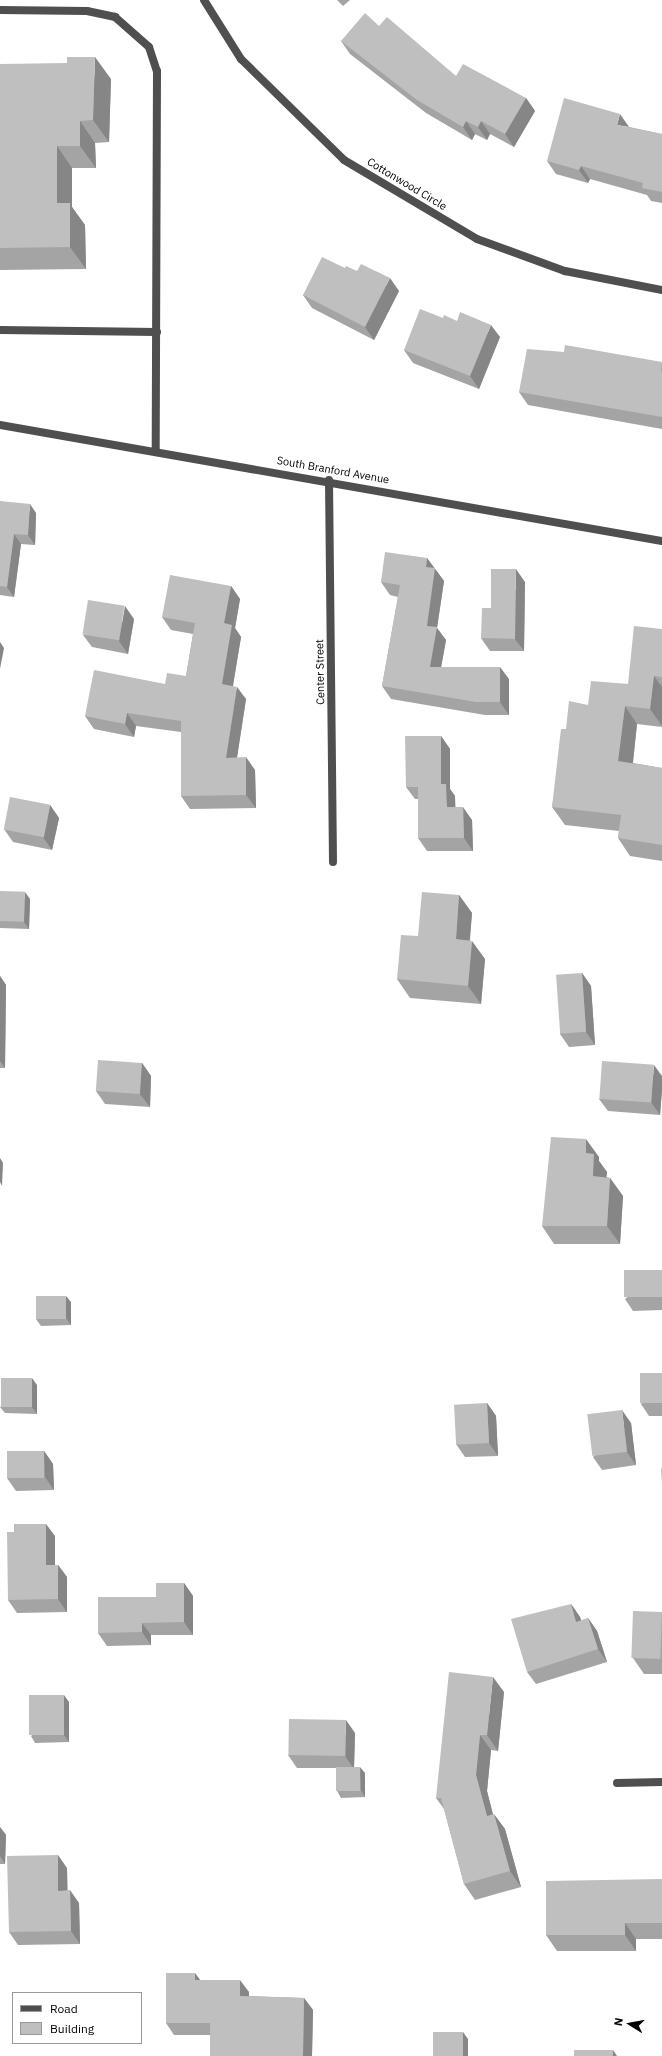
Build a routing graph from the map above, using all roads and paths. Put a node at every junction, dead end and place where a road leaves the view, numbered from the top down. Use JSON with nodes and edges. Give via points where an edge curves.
{"nodes":[{"id":1,"x":204,"y":0,"type":"edge"},
{"id":2,"x":0,"y":10,"type":"edge"},
{"id":3,"x":662,"y":290,"type":"edge"},
{"id":4,"x":0,"y":330,"type":"edge"},
{"id":5,"x":157,"y":332,"type":"junction"},
{"id":6,"x":0,"y":425,"type":"edge"},
{"id":7,"x":156,"y":451,"type":"junction"},
{"id":8,"x":329,"y":480,"type":"junction"},
{"id":9,"x":662,"y":541,"type":"edge"},
{"id":10,"x":333,"y":862,"type":"dead end"},
{"id":11,"x":617,"y":1782,"type":"dead end"},
{"id":12,"x":662,"y":1782,"type":"edge"}],
"edges":[{"from":1,"to":3,"type":"street","name":"Cottonwood Circle","via":[[241,59],[344,160],[477,239],[565,271]]},
{"from":2,"to":5,"type":"street","via":[[87,11],[115,17],[149,47],[157,71]]},
{"from":4,"to":5,"type":"street"},
{"from":5,"to":7,"type":"street"},
{"from":6,"to":7,"type":"street","name":"South Branford Avenue"},
{"from":7,"to":8,"type":"street","name":"South Branford Avenue"},
{"from":8,"to":9,"type":"street","name":"South Branford Avenue"},
{"from":8,"to":10,"type":"street","name":"Center Street"},
{"from":11,"to":12,"type":"street"}]}
